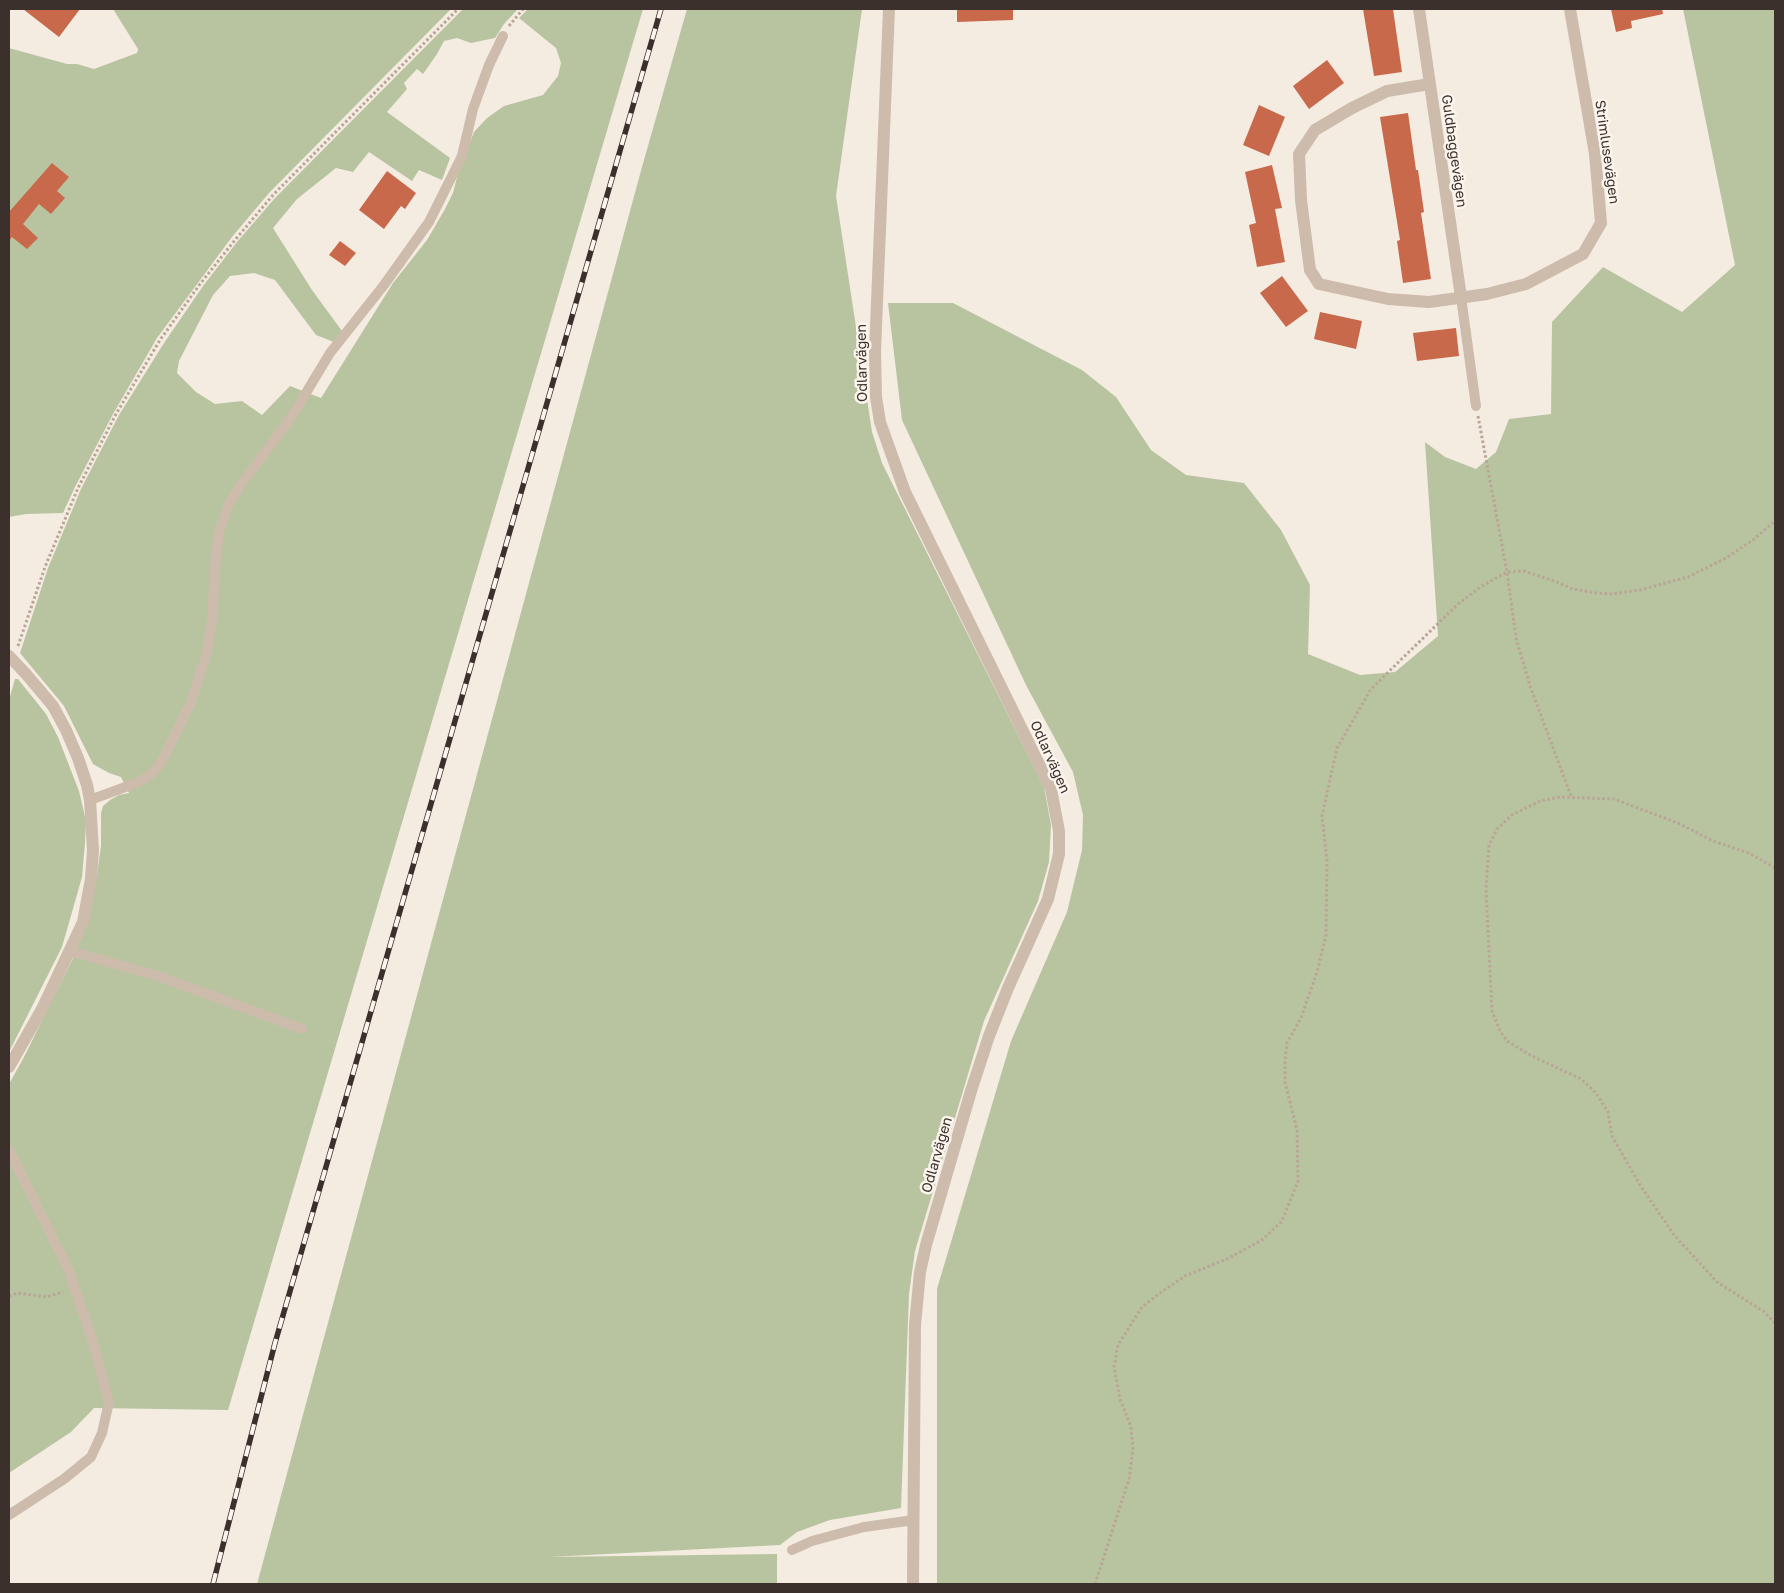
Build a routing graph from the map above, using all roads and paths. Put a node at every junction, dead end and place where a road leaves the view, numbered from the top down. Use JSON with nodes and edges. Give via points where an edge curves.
{"nodes":[{"id":1,"x":458,"y":9,"type":"edge"},
{"id":2,"x":523,"y":9,"type":"edge"},
{"id":3,"x":889,"y":9,"type":"edge"},
{"id":4,"x":1419,"y":9,"type":"edge"},
{"id":5,"x":1570,"y":9,"type":"edge"},
{"id":6,"x":503,"y":36,"type":"joint"},
{"id":7,"x":1430,"y":84,"type":"junction"},
{"id":8,"x":1461,"y":297,"type":"junction"},
{"id":9,"x":1476,"y":406,"type":"joint"},
{"id":10,"x":1775,"y":521,"type":"edge"},
{"id":11,"x":1507,"y":572,"type":"junction"},
{"id":12,"x":12,"y":659,"type":"edge"},
{"id":13,"x":1571,"y":796,"type":"junction"},
{"id":14,"x":90,"y":800,"type":"junction"},
{"id":15,"x":1775,"y":868,"type":"edge"},
{"id":16,"x":70,"y":951,"type":"junction"},
{"id":17,"x":302,"y":1029,"type":"dead end"},
{"id":18,"x":9,"y":1067,"type":"edge"},
{"id":19,"x":9,"y":1150,"type":"edge"},
{"id":20,"x":75,"y":1288,"type":"junction"},
{"id":21,"x":9,"y":1296,"type":"edge"},
{"id":22,"x":1775,"y":1323,"type":"edge"},
{"id":23,"x":9,"y":1515,"type":"edge"},
{"id":24,"x":914,"y":1520,"type":"junction"},
{"id":25,"x":792,"y":1550,"type":"dead end"},
{"id":26,"x":913,"y":1584,"type":"edge"},
{"id":27,"x":1095,"y":1584,"type":"edge"}],
"edges":[{"from":1,"to":12,"type":"path","via":[[272,195],[160,340],[116,414],[78,488]]},
{"from":2,"to":6,"type":"path"},
{"from":3,"to":24,"type":"street","name":"Odlarvägen","via":[[875,351],[880,422],[905,492],[1051,789],[1059,832],[1059,854],[1048,899],[989,1036],[924,1254],[915,1325]]},
{"from":4,"to":7,"type":"street","name":"Guldbaggevägen"},
{"from":5,"to":8,"type":"street","name":"Strimlusevägen","via":[[1595,154],[1601,223],[1583,254],[1534,280],[1494,292]]},
{"from":6,"to":14,"type":"lane","via":[[473,109],[462,156],[429,222],[330,353],[292,416],[228,506],[216,553],[207,652],[191,702],[167,751],[158,767],[139,782]]},
{"from":7,"to":8,"type":"street","name":"Guldbaggevägen"},
{"from":7,"to":8,"type":"street","name":"Strimlusevägen","via":[[1387,90],[1352,108],[1315,130],[1299,154],[1310,270],[1318,284],[1388,299],[1430,302]]},
{"from":8,"to":9,"type":"lane"},
{"from":9,"to":11,"type":"path"},
{"from":10,"to":11,"type":"path","via":[[1726,558],[1688,577],[1640,590],[1596,593],[1573,589],[1524,572]]},
{"from":11,"to":13,"type":"path","via":[[1516,638]]},
{"from":11,"to":27,"type":"path","via":[[1458,604],[1371,689],[1337,748],[1322,816],[1327,861],[1326,935],[1317,972],[1301,1018],[1287,1044],[1284,1061],[1285,1082],[1298,1130],[1298,1181],[1282,1221],[1262,1240],[1185,1276],[1160,1293],[1142,1307],[1118,1345],[1114,1367],[1120,1399],[1131,1427],[1133,1448],[1128,1479]]},
{"from":12,"to":14,"type":"street","via":[[52,706],[66,730]]},
{"from":13,"to":15,"type":"path","via":[[1614,800],[1649,812],[1713,841],[1749,853]]},
{"from":13,"to":22,"type":"path","via":[[1540,801],[1512,815],[1497,829],[1489,845],[1486,890],[1492,1011],[1507,1041],[1581,1080],[1596,1093],[1608,1112],[1612,1136],[1674,1235],[1717,1282],[1763,1311]]},
{"from":14,"to":16,"type":"street","via":[[91,879],[83,922]]},
{"from":16,"to":17,"type":"lane","via":[[158,976]]},
{"from":16,"to":18,"type":"street"},
{"from":19,"to":20,"type":"lane"},
{"from":20,"to":21,"type":"path","via":[[47,1297],[18,1293]]},
{"from":20,"to":23,"type":"lane","via":[[108,1402],[102,1433],[91,1457]]},
{"from":24,"to":25,"type":"lane","via":[[864,1527]]},
{"from":24,"to":26,"type":"street","name":"Odlarvägen"}]}
